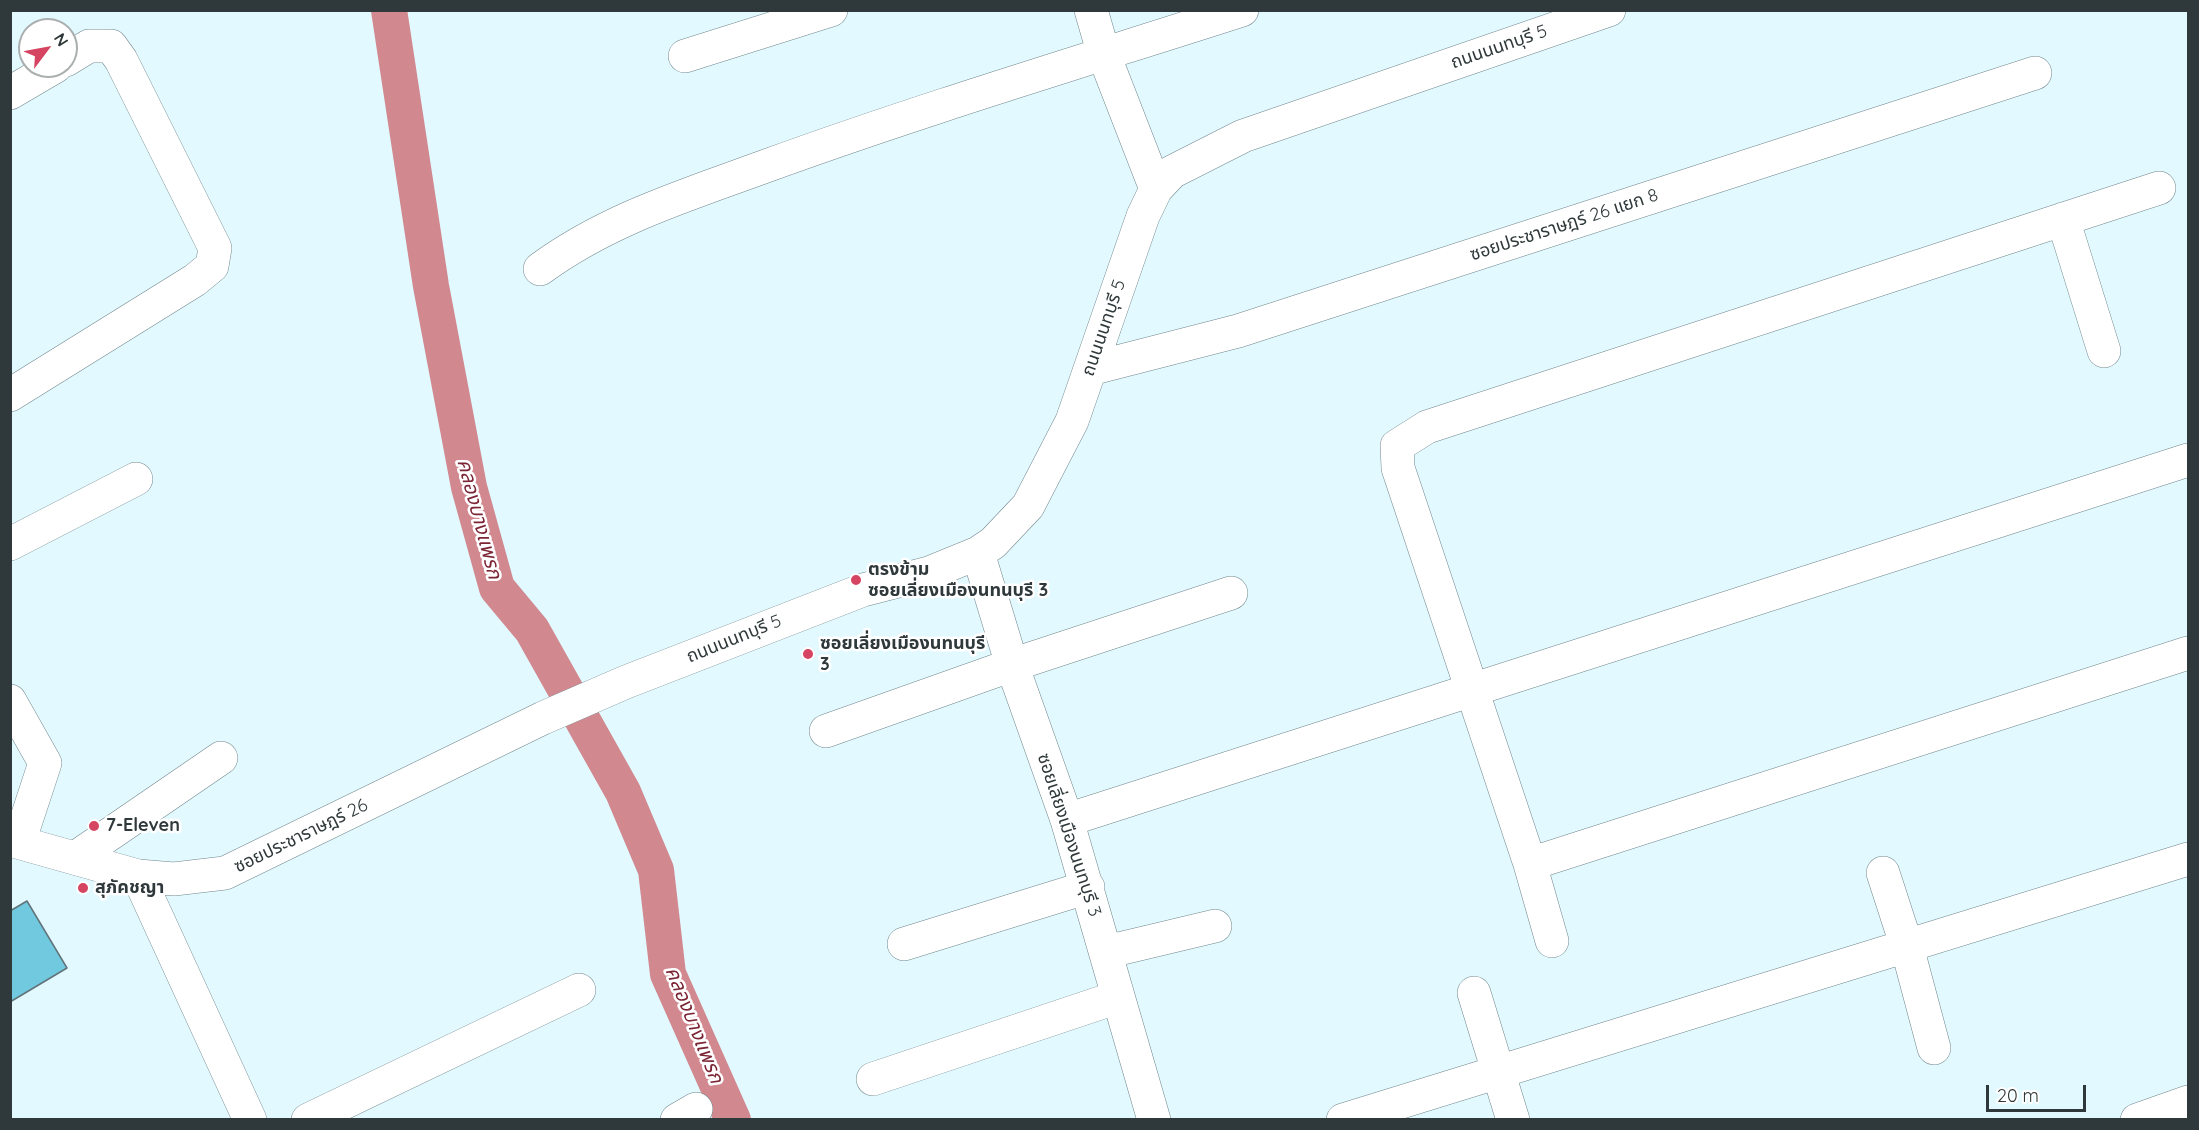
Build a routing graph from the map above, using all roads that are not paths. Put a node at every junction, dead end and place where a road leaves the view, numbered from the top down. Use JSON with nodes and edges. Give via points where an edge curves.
{"nodes":[{"id":1,"x":831,"y":10,"type":"edge"},
{"id":2,"x":1091,"y":10,"type":"edge"},
{"id":3,"x":1242,"y":10,"type":"edge"},
{"id":4,"x":1610,"y":10,"type":"edge"},
{"id":5,"x":78,"y":53,"type":"edge"},
{"id":6,"x":1104,"y":55,"type":"junction"},
{"id":7,"x":685,"y":56,"type":"dead end"},
{"id":8,"x":2035,"y":73,"type":"dead end"},
{"id":9,"x":36,"y":78,"type":"edge"},
{"id":10,"x":10,"y":93,"type":"edge"},
{"id":11,"x":2159,"y":188,"type":"dead end"},
{"id":12,"x":1156,"y":189,"type":"junction"},
{"id":13,"x":2063,"y":219,"type":"junction"},
{"id":14,"x":540,"y":269,"type":"dead end"},
{"id":15,"x":2104,"y":351,"type":"dead end"},
{"id":16,"x":1090,"y":369,"type":"junction"},
{"id":17,"x":10,"y":395,"type":"edge"},
{"id":18,"x":2188,"y":460,"type":"edge"},
{"id":19,"x":136,"y":479,"type":"dead end"},
{"id":20,"x":10,"y":544,"type":"edge"},
{"id":21,"x":978,"y":553,"type":"junction"},
{"id":22,"x":1230,"y":593,"type":"dead end"},
{"id":23,"x":2188,"y":653,"type":"edge"},
{"id":24,"x":1012,"y":665,"type":"junction"},
{"id":25,"x":1474,"y":690,"type":"junction"},
{"id":26,"x":10,"y":701,"type":"edge"},
{"id":27,"x":543,"y":718,"type":"joint"},
{"id":28,"x":826,"y":731,"type":"dead end"},
{"id":29,"x":221,"y":759,"type":"dead end"},
{"id":30,"x":1067,"y":820,"type":"junction"},
{"id":31,"x":15,"y":841,"type":"edge"},
{"id":32,"x":75,"y":858,"type":"junction"},
{"id":33,"x":2188,"y":859,"type":"edge"},
{"id":34,"x":1530,"y":864,"type":"junction"},
{"id":35,"x":1883,"y":873,"type":"dead end"},
{"id":36,"x":138,"y":876,"type":"junction"},
{"id":37,"x":1088,"y":887,"type":"junction"},
{"id":38,"x":1215,"y":926,"type":"dead end"},
{"id":39,"x":1552,"y":941,"type":"dead end"},
{"id":40,"x":904,"y":944,"type":"dead end"},
{"id":41,"x":1907,"y":947,"type":"junction"},
{"id":42,"x":1106,"y":952,"type":"junction"},
{"id":43,"x":579,"y":990,"type":"dead end"},
{"id":44,"x":1474,"y":993,"type":"dead end"},
{"id":45,"x":1118,"y":997,"type":"junction"},
{"id":46,"x":1934,"y":1048,"type":"dead end"},
{"id":47,"x":1498,"y":1070,"type":"junction"},
{"id":48,"x":873,"y":1079,"type":"dead end"},
{"id":49,"x":2188,"y":1102,"type":"edge"},
{"id":50,"x":250,"y":1119,"type":"edge"},
{"id":51,"x":308,"y":1119,"type":"edge"},
{"id":52,"x":1154,"y":1119,"type":"edge"},
{"id":53,"x":1343,"y":1119,"type":"edge"},
{"id":54,"x":1513,"y":1119,"type":"edge"},
{"id":55,"x":2138,"y":1119,"type":"edge"}],
"edges":[{"from":1,"to":7,"type":"street"},
{"from":2,"to":6,"type":"street"},
{"from":3,"to":6,"type":"street"},
{"from":4,"to":12,"type":"street","name":"ถนนนนทบุรี 5","via":[[1243,136],[1172,172]]},
{"from":5,"to":17,"type":"street","via":[[89,46],[111,46],[121,60],[215,248],[212,266]]},
{"from":6,"to":12,"type":"street"},
{"from":6,"to":14,"type":"street","via":[[877,126],[623,219],[569,247]]},
{"from":8,"to":16,"type":"street","name":"ซอยประชาราษฎร์ 26 แยก 8","via":[[1238,331]]},
{"from":9,"to":10,"type":"street"},
{"from":11,"to":13,"type":"street"},
{"from":12,"to":16,"type":"street","name":"ถนนนนทบุรี 5"},
{"from":13,"to":15,"type":"street"},
{"from":13,"to":25,"type":"street","via":[[1427,427],[1398,446],[1398,468]]},
{"from":16,"to":21,"type":"street","name":"ถนนนนทบุรี 5","via":[[1072,421],[1028,506]]},
{"from":18,"to":25,"type":"street"},
{"from":19,"to":20,"type":"street"},
{"from":21,"to":24,"type":"street","name":"ซอยเลี่ยงเมืองนนทบุรี 3"},
{"from":21,"to":27,"type":"street","name":"ถนนนนทบุรี 5","via":[[929,573],[863,590]]},
{"from":22,"to":24,"type":"street"},
{"from":23,"to":34,"type":"street"},
{"from":24,"to":28,"type":"street"},
{"from":24,"to":30,"type":"street","name":"ซอยเลี่ยงเมืองนนทบุรี 3"},
{"from":25,"to":30,"type":"street"},
{"from":25,"to":34,"type":"street"},
{"from":26,"to":31,"type":"street","via":[[45,763]]},
{"from":27,"to":36,"type":"street","name":"ซอยประชาราษฎร์ 26","via":[[225,873],[174,879]]},
{"from":29,"to":32,"type":"street"},
{"from":30,"to":37,"type":"street","name":"ซอยเลี่ยงเมืองนนทบุรี 3"},
{"from":31,"to":32,"type":"street","name":"ซอยประชาราษฎร์ 26"},
{"from":32,"to":36,"type":"street","name":"ซอยประชาราษฎร์ 26"},
{"from":33,"to":41,"type":"street"},
{"from":34,"to":39,"type":"street"},
{"from":35,"to":41,"type":"street"},
{"from":36,"to":50,"type":"street"},
{"from":37,"to":40,"type":"street"},
{"from":37,"to":42,"type":"street","name":"ซอยเลี่ยงเมืองนนทบุรี 3"},
{"from":38,"to":42,"type":"street"},
{"from":41,"to":46,"type":"street"},
{"from":41,"to":47,"type":"street"},
{"from":42,"to":45,"type":"street","name":"ซอยเลี่ยงเมืองนนทบุรี 3"},
{"from":43,"to":51,"type":"street"},
{"from":44,"to":47,"type":"street"},
{"from":45,"to":48,"type":"street"},
{"from":45,"to":52,"type":"street","name":"ซอยเลี่ยงเมืองนนทบุรี 3"},
{"from":47,"to":53,"type":"street"},
{"from":47,"to":54,"type":"street"},
{"from":49,"to":55,"type":"street"}]}
